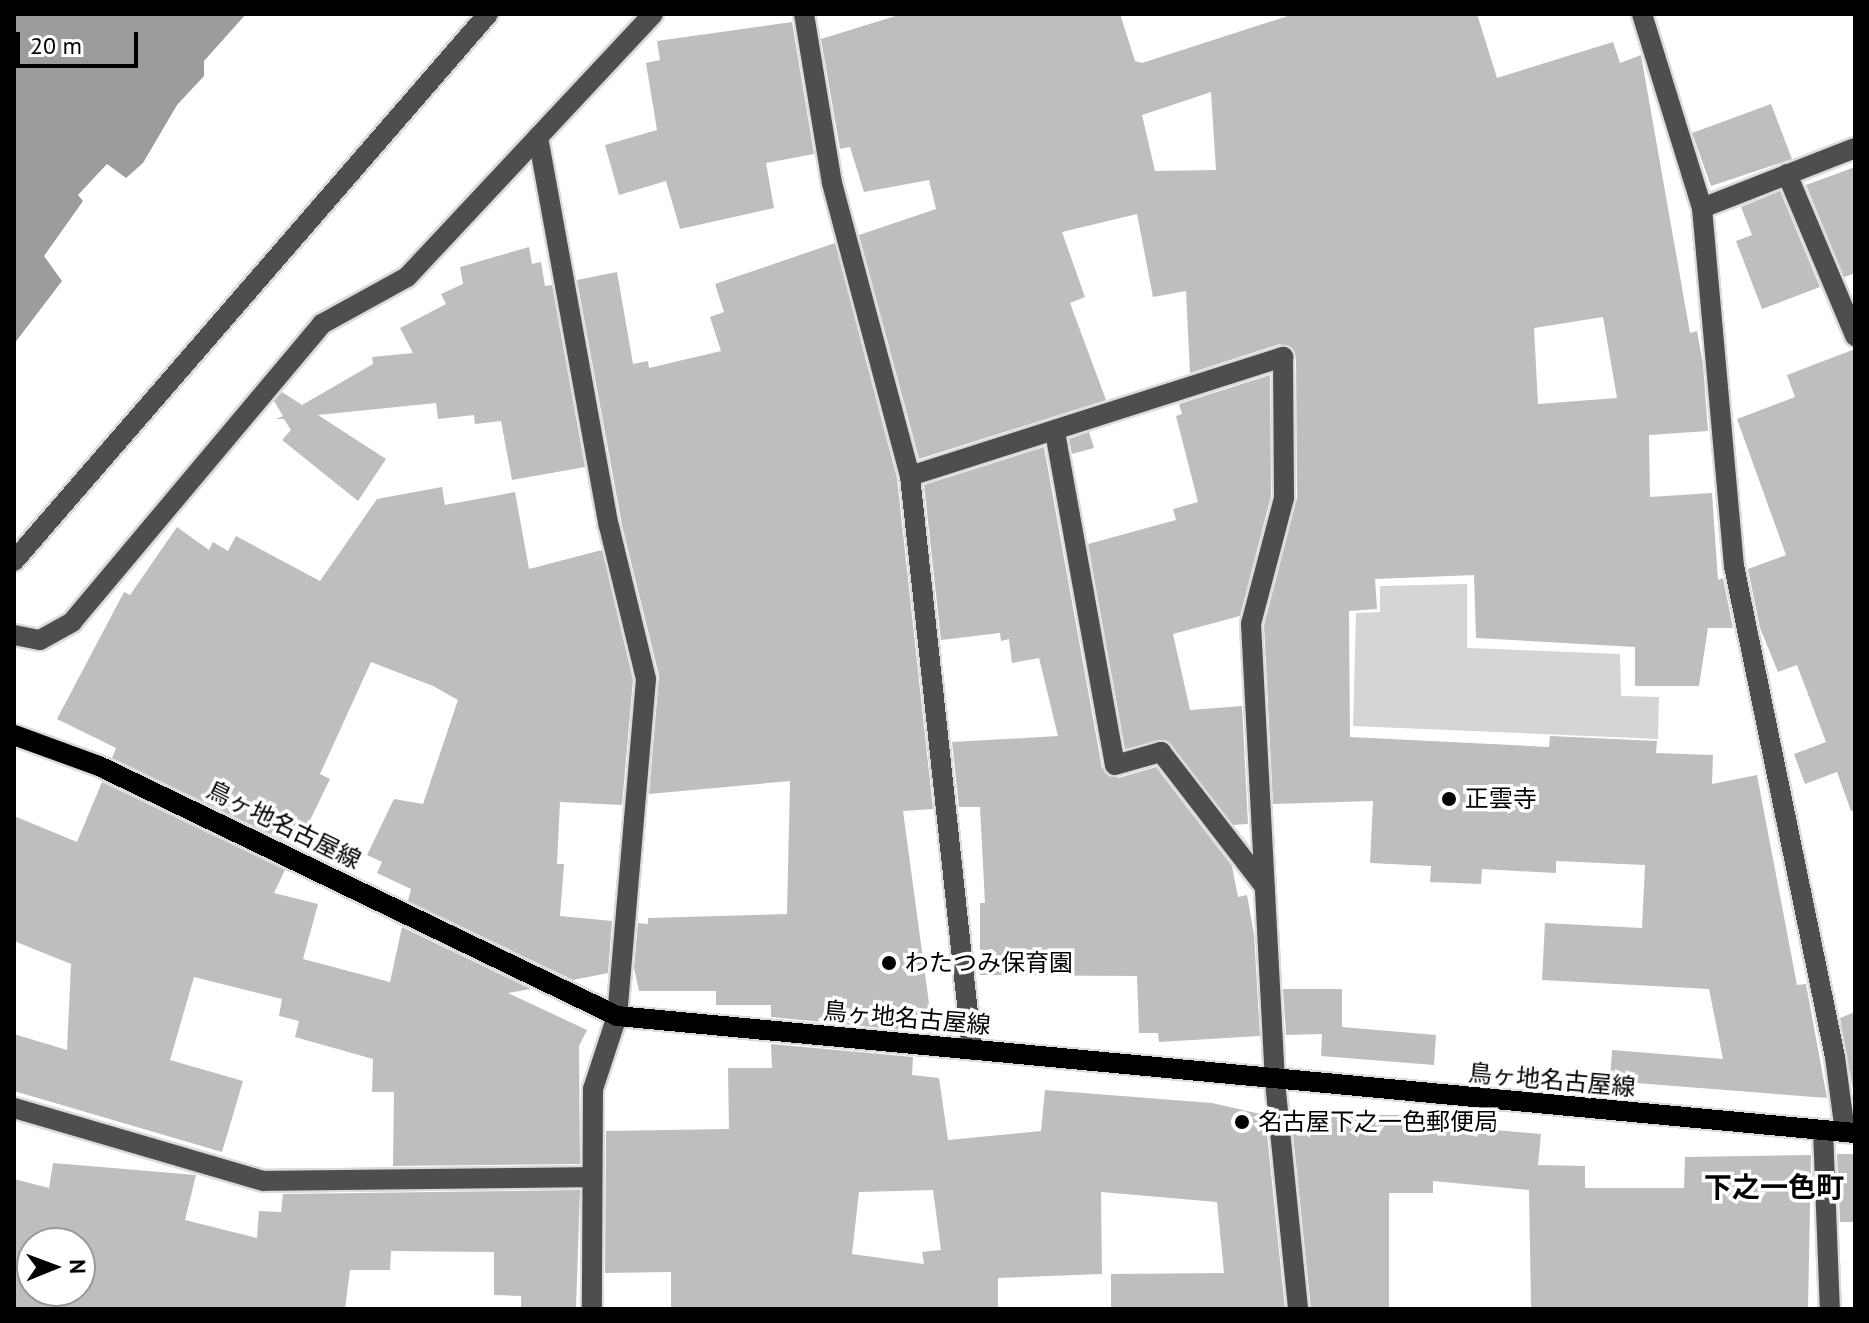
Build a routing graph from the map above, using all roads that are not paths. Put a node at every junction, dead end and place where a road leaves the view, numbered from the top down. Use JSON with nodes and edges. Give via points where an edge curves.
{"nodes":[{"id":1,"x":488,"y":14,"type":"edge"},
{"id":2,"x":653,"y":14,"type":"edge"},
{"id":3,"x":804,"y":14,"type":"edge"},
{"id":4,"x":1642,"y":14,"type":"edge"},
{"id":5,"x":538,"y":137,"type":"junction"},
{"id":6,"x":1855,"y":148,"type":"edge"},
{"id":7,"x":1787,"y":174,"type":"junction"},
{"id":8,"x":1702,"y":208,"type":"junction"},
{"id":9,"x":1855,"y":336,"type":"edge"},
{"id":10,"x":1055,"y":432,"type":"junction"},
{"id":11,"x":910,"y":476,"type":"junction"},
{"id":12,"x":14,"y":561,"type":"edge"},
{"id":13,"x":14,"y":635,"type":"edge"},
{"id":14,"x":14,"y":735,"type":"edge"},
{"id":15,"x":1265,"y":887,"type":"junction"},
{"id":16,"x":617,"y":1016,"type":"junction"},
{"id":17,"x":972,"y":1050,"type":"junction"},
{"id":18,"x":1275,"y":1082,"type":"junction"},
{"id":19,"x":14,"y":1108,"type":"edge"},
{"id":20,"x":1823,"y":1130,"type":"junction"},
{"id":21,"x":1850,"y":1133,"type":"edge"},
{"id":22,"x":590,"y":1177,"type":"junction"},
{"id":23,"x":592,"y":1309,"type":"edge"},
{"id":24,"x":1298,"y":1309,"type":"edge"},
{"id":25,"x":1830,"y":1309,"type":"edge"}],
"edges":[{"from":1,"to":12,"type":"street"},
{"from":2,"to":5,"type":"street"},
{"from":3,"to":11,"type":"street","via":[[832,183]]},
{"from":4,"to":8,"type":"street"},
{"from":5,"to":13,"type":"street","via":[[407,277],[322,324],[72,622],[40,640]]},
{"from":5,"to":16,"type":"street","via":[[609,526],[646,679]]},
{"from":6,"to":7,"type":"street"},
{"from":7,"to":8,"type":"street"},
{"from":7,"to":9,"type":"street"},
{"from":8,"to":21,"type":"street","via":[[1734,566]]},
{"from":10,"to":11,"type":"street"},
{"from":10,"to":15,"type":"street","via":[[1115,765],[1161,752]]},
{"from":10,"to":15,"type":"street","via":[[1283,357],[1284,498],[1251,624]]},
{"from":11,"to":17,"type":"street"},
{"from":14,"to":16,"type":"main road","name":"鳥ヶ地名古屋線","via":[[140,785]]},
{"from":15,"to":18,"type":"street"},
{"from":16,"to":17,"type":"main road","name":"鳥ヶ地名古屋線"},
{"from":16,"to":22,"type":"street","via":[[593,1089]]},
{"from":17,"to":18,"type":"main road","name":"鳥ヶ地名古屋線"},
{"from":18,"to":20,"type":"main road","name":"鳥ヶ地名古屋線"},
{"from":18,"to":24,"type":"street"},
{"from":19,"to":22,"type":"street","via":[[264,1181]]},
{"from":20,"to":21,"type":"main road","name":"鳥ヶ地名古屋線"},
{"from":20,"to":25,"type":"street"},
{"from":22,"to":23,"type":"street"}]}
